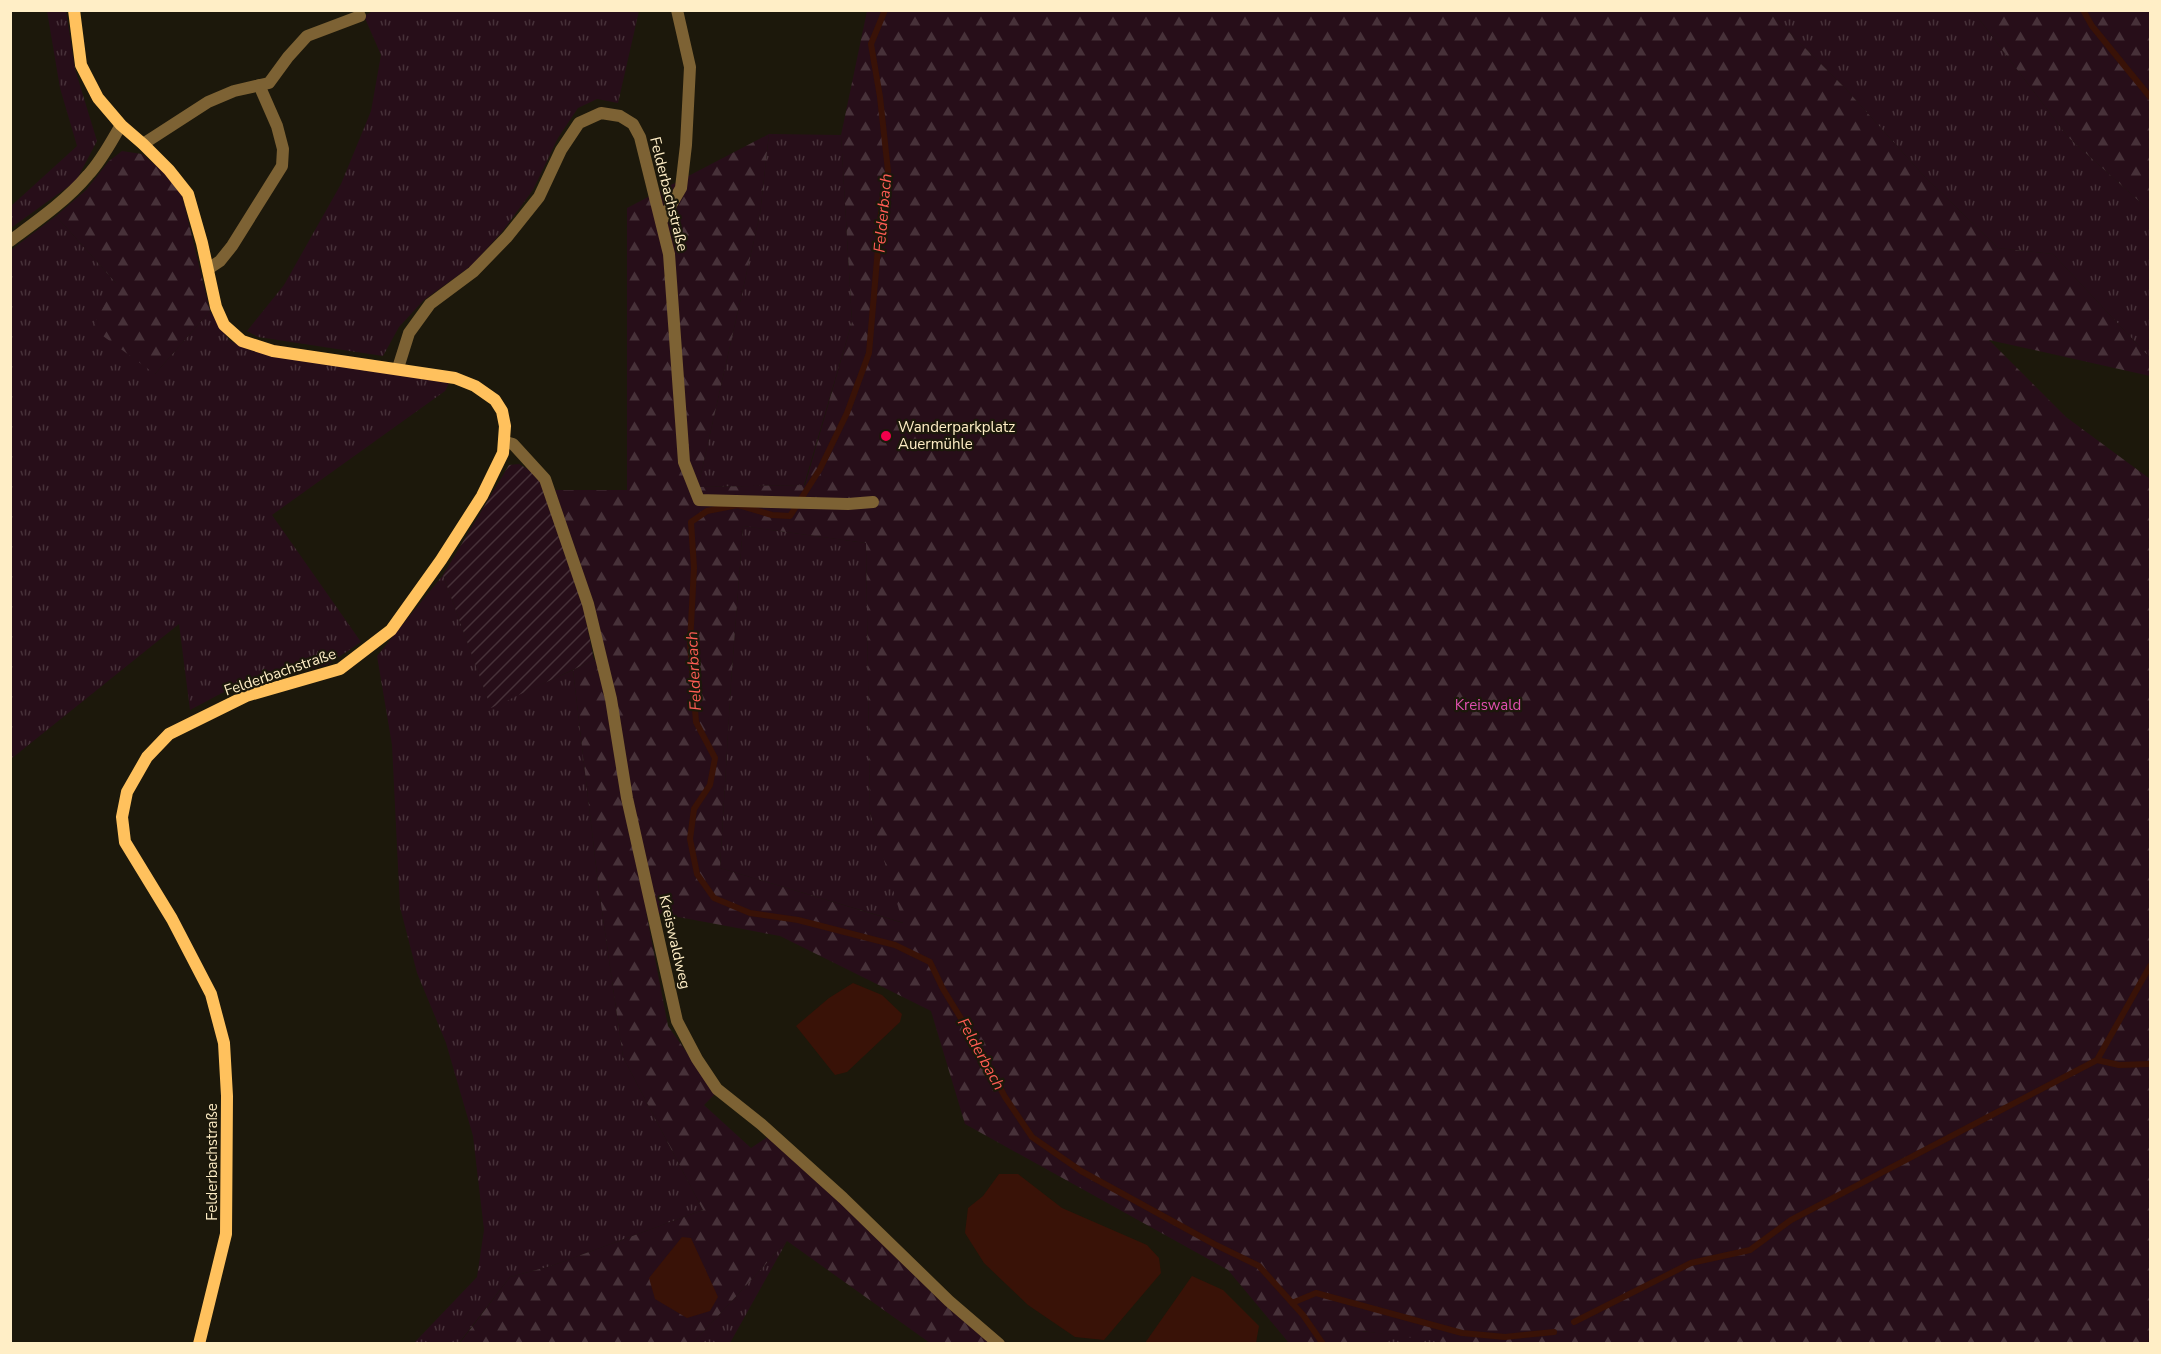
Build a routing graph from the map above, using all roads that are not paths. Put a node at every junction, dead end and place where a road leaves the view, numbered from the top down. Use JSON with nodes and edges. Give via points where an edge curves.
{"nodes":[{"id":1,"x":74,"y":10,"type":"edge"},
{"id":2,"x":677,"y":10,"type":"edge"},
{"id":3,"x":360,"y":16,"type":"dead end"},
{"id":4,"x":259,"y":85,"type":"junction"},
{"id":5,"x":121,"y":125,"type":"junction"},
{"id":6,"x":143,"y":144,"type":"junction"},
{"id":7,"x":661,"y":222,"type":"junction"},
{"id":8,"x":10,"y":241,"type":"edge"},
{"id":9,"x":208,"y":269,"type":"junction"},
{"id":10,"x":398,"y":368,"type":"junction"},
{"id":11,"x":505,"y":442,"type":"junction"},
{"id":12,"x":873,"y":502,"type":"dead end"},
{"id":13,"x":199,"y":1344,"type":"edge"},
{"id":14,"x":999,"y":1344,"type":"edge"}],
"edges":[{"from":1,"to":5,"type":"street","name":"Felderbachstraße","via":[[81,65],[98,98]]},
{"from":2,"to":7,"type":"street","via":[[690,67],[686,145],[681,188]]},
{"from":3,"to":4,"type":"street","via":[[307,36],[269,83]]},
{"from":4,"to":6,"type":"street","via":[[208,102]]},
{"from":4,"to":9,"type":"street","via":[[277,126],[283,149],[282,166],[232,246]]},
{"from":5,"to":6,"type":"street","name":"Felderbachstraße"},
{"from":5,"to":8,"type":"street","via":[[88,176]]},
{"from":6,"to":9,"type":"street","name":"Felderbachstraße","via":[[188,194]]},
{"from":7,"to":10,"type":"street","name":"Felderbachstraße","via":[[640,137],[633,124],[620,116],[601,113],[579,123],[539,197],[507,237],[474,272],[430,304],[409,333]]},
{"from":7,"to":12,"type":"street","name":"Felderbachstraße","via":[[669,254],[684,462],[699,500]]},
{"from":9,"to":10,"type":"street","name":"Felderbachstraße","via":[[224,325],[250,345]]},
{"from":10,"to":11,"type":"street","name":"Felderbachstraße","via":[[455,378],[486,393],[502,411]]},
{"from":11,"to":13,"type":"street","name":"Felderbachstraße","via":[[482,496],[391,630],[340,669],[246,696],[169,734],[147,757],[127,792],[122,817],[125,842],[211,994],[224,1043],[226,1234]]},
{"from":11,"to":14,"type":"street","name":"Kreiswaldweg","via":[[513,444],[545,479],[588,604],[677,1021],[697,1059],[717,1089],[761,1124]]}]}
